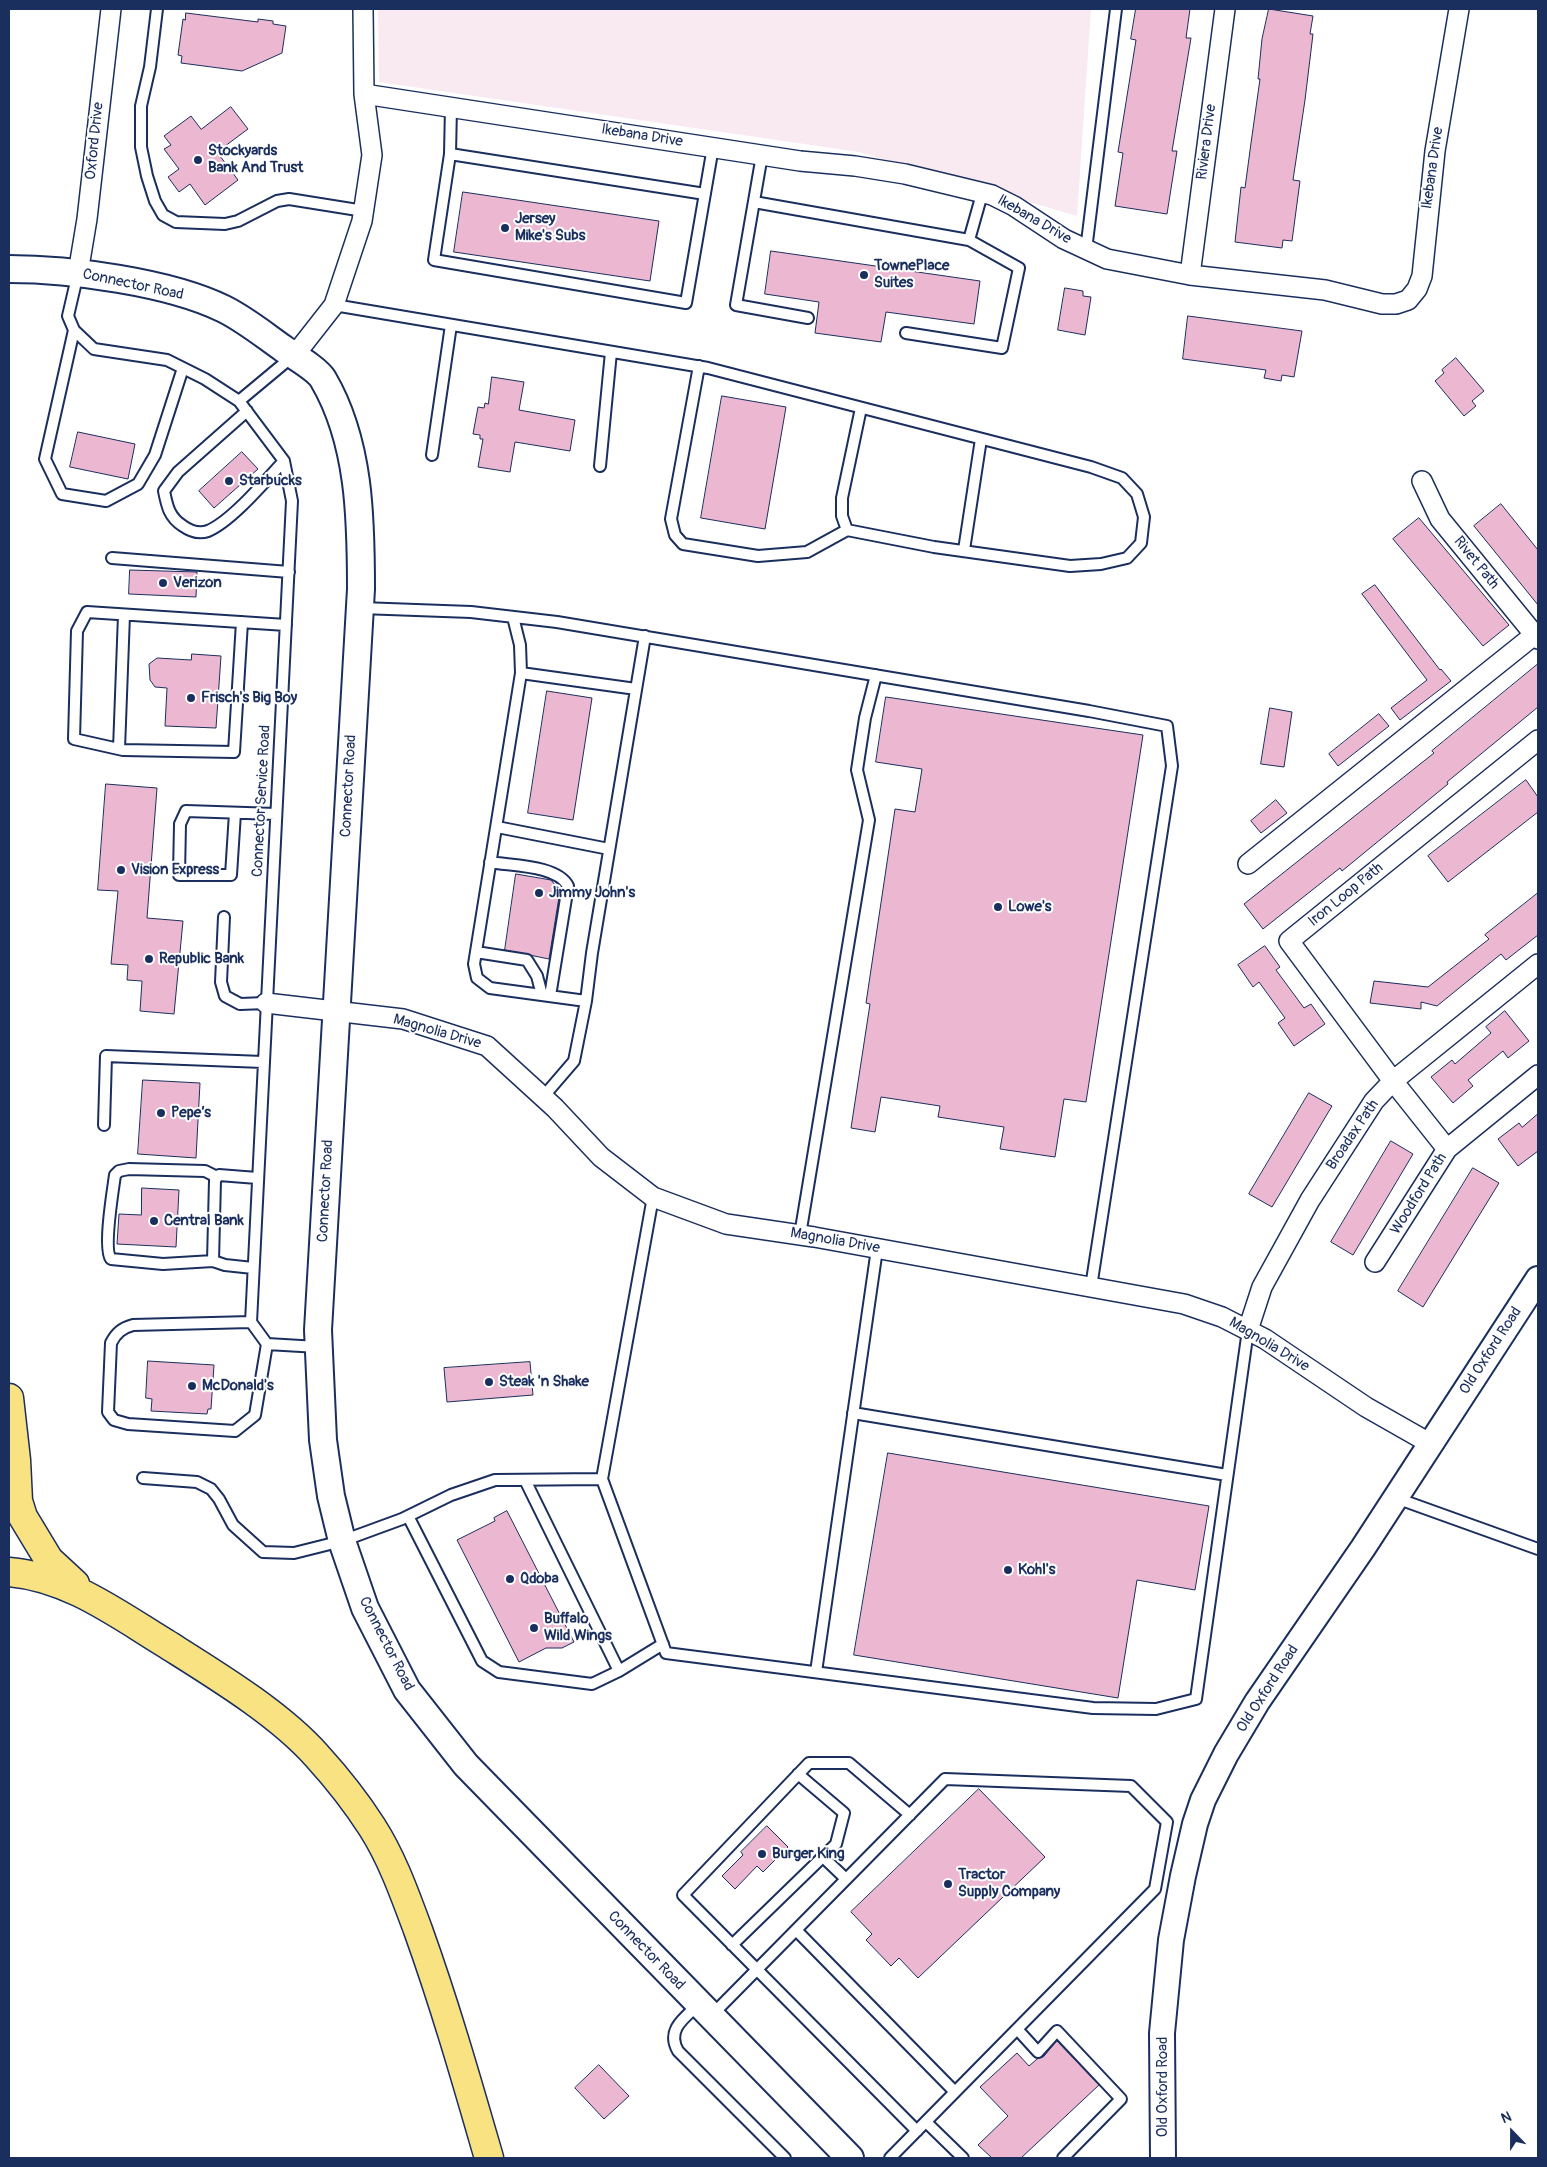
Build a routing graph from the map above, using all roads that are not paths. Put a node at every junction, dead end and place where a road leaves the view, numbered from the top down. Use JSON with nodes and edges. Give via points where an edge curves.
{"nodes":[{"id":1,"x":111,"y":9,"type":"edge"},
{"id":2,"x":157,"y":9,"type":"edge"},
{"id":3,"x":363,"y":9,"type":"edge"},
{"id":4,"x":1116,"y":9,"type":"edge"},
{"id":5,"x":1225,"y":9,"type":"edge"},
{"id":6,"x":1459,"y":9,"type":"edge"},
{"id":7,"x":364,"y":94,"type":"junction"},
{"id":8,"x":451,"y":107,"type":"junction"},
{"id":9,"x":713,"y":147,"type":"junction"},
{"id":10,"x":450,"y":154,"type":"junction"},
{"id":11,"x":762,"y":154,"type":"junction"},
{"id":12,"x":705,"y":194,"type":"junction"},
{"id":13,"x":982,"y":194,"type":"junction"},
{"id":14,"x":754,"y":202,"type":"junction"},
{"id":15,"x":364,"y":210,"type":"junction"},
{"id":16,"x":968,"y":240,"type":"junction"},
{"id":17,"x":1086,"y":250,"type":"junction"},
{"id":18,"x":9,"y":269,"type":"edge"},
{"id":19,"x":78,"y":274,"type":"junction"},
{"id":20,"x":1190,"y":275,"type":"junction"},
{"id":21,"x":334,"y":305,"type":"junction"},
{"id":22,"x":808,"y":318,"type":"dead end"},
{"id":23,"x":450,"y":325,"type":"junction"},
{"id":24,"x":74,"y":330,"type":"junction"},
{"id":25,"x":906,"y":333,"type":"dead end"},
{"id":26,"x":611,"y":352,"type":"junction"},
{"id":27,"x":294,"y":356,"type":"junction"},
{"id":28,"x":699,"y":366,"type":"junction"},
{"id":29,"x":183,"y":368,"type":"junction"},
{"id":30,"x":239,"y":401,"type":"junction"},
{"id":31,"x":861,"y":408,"type":"junction"},
{"id":32,"x":247,"y":411,"type":"junction"},
{"id":33,"x":981,"y":439,"type":"junction"},
{"id":34,"x":432,"y":455,"type":"dead end"},
{"id":35,"x":284,"y":460,"type":"junction"},
{"id":36,"x":600,"y":466,"type":"dead end"},
{"id":37,"x":1422,"y":481,"type":"dead end"},
{"id":38,"x":847,"y":530,"type":"junction"},
{"id":39,"x":964,"y":550,"type":"junction"},
{"id":40,"x":112,"y":558,"type":"dead end"},
{"id":41,"x":289,"y":572,"type":"junction"},
{"id":42,"x":360,"y":608,"type":"junction"},
{"id":43,"x":124,"y":615,"type":"junction"},
{"id":44,"x":513,"y":618,"type":"junction"},
{"id":45,"x":242,"y":622,"type":"junction"},
{"id":46,"x":286,"y":625,"type":"junction"},
{"id":47,"x":1537,"y":635,"type":"edge"},
{"id":48,"x":645,"y":636,"type":"junction"},
{"id":49,"x":521,"y":673,"type":"junction"},
{"id":50,"x":876,"y":675,"type":"junction"},
{"id":51,"x":636,"y":689,"type":"junction"},
{"id":52,"x":1538,"y":740,"type":"edge"},
{"id":53,"x":119,"y":749,"type":"junction"},
{"id":54,"x":235,"y":813,"type":"junction"},
{"id":55,"x":276,"y":814,"type":"junction"},
{"id":56,"x":497,"y":827,"type":"junction"},
{"id":57,"x":610,"y":849,"type":"junction"},
{"id":58,"x":490,"y":862,"type":"junction"},
{"id":59,"x":1248,"y":864,"type":"dead end"},
{"id":60,"x":224,"y":917,"type":"dead end"},
{"id":61,"x":476,"y":952,"type":"junction"},
{"id":62,"x":1538,"y":964,"type":"edge"},
{"id":63,"x":546,"y":995,"type":"junction"},
{"id":64,"x":586,"y":1001,"type":"junction"},
{"id":65,"x":266,"y":1003,"type":"junction"},
{"id":66,"x":336,"y":1012,"type":"junction"},
{"id":67,"x":263,"y":1062,"type":"junction"},
{"id":68,"x":1538,"y":1075,"type":"edge"},
{"id":69,"x":1393,"y":1081,"type":"junction"},
{"id":70,"x":543,"y":1097,"type":"junction"},
{"id":71,"x":104,"y":1125,"type":"dead end"},
{"id":72,"x":1447,"y":1149,"type":"junction"},
{"id":73,"x":217,"y":1178,"type":"junction"},
{"id":74,"x":257,"y":1178,"type":"junction"},
{"id":75,"x":653,"y":1198,"type":"junction"},
{"id":76,"x":800,"y":1235,"type":"junction"},
{"id":77,"x":877,"y":1249,"type":"junction"},
{"id":78,"x":212,"y":1261,"type":"junction"},
{"id":79,"x":1375,"y":1262,"type":"dead end"},
{"id":80,"x":253,"y":1268,"type":"junction"},
{"id":81,"x":1538,"y":1279,"type":"edge"},
{"id":82,"x":1091,"y":1287,"type":"junction"},
{"id":83,"x":251,"y":1322,"type":"junction"},
{"id":84,"x":1248,"y":1330,"type":"junction"},
{"id":85,"x":267,"y":1344,"type":"junction"},
{"id":86,"x":319,"y":1347,"type":"junction"},
{"id":87,"x":9,"y":1398,"type":"edge"},
{"id":88,"x":853,"y":1413,"type":"junction"},
{"id":89,"x":1431,"y":1444,"type":"junction"},
{"id":90,"x":1227,"y":1475,"type":"junction"},
{"id":91,"x":143,"y":1478,"type":"dead end"},
{"id":92,"x":524,"y":1480,"type":"junction"},
{"id":93,"x":602,"y":1480,"type":"junction"},
{"id":94,"x":1395,"y":1498,"type":"junction"},
{"id":95,"x":408,"y":1516,"type":"junction"},
{"id":96,"x":342,"y":1541,"type":"junction"},
{"id":97,"x":1538,"y":1548,"type":"edge"},
{"id":98,"x":9,"y":1572,"type":"edge"},
{"id":99,"x":87,"y":1595,"type":"junction"},
{"id":100,"x":663,"y":1644,"type":"junction"},
{"id":101,"x":619,"y":1671,"type":"junction"},
{"id":102,"x":816,"y":1672,"type":"junction"},
{"id":103,"x":798,"y":1774,"type":"junction"},
{"id":104,"x":910,"y":1815,"type":"junction"},
{"id":105,"x":823,"y":1857,"type":"junction"},
{"id":106,"x":846,"y":1879,"type":"junction"},
{"id":107,"x":796,"y":1930,"type":"junction"},
{"id":108,"x":732,"y":1945,"type":"junction"},
{"id":109,"x":756,"y":1970,"type":"junction"},
{"id":110,"x":704,"y":2010,"type":"junction"},
{"id":111,"x":1017,"y":2030,"type":"junction"},
{"id":112,"x":955,"y":2092,"type":"junction"},
{"id":113,"x":926,"y":2122,"type":"junction"},
{"id":114,"x":917,"y":2131,"type":"junction"},
{"id":115,"x":489,"y":2158,"type":"edge"},
{"id":116,"x":786,"y":2158,"type":"edge"},
{"id":117,"x":850,"y":2158,"type":"edge"},
{"id":118,"x":890,"y":2158,"type":"edge"},
{"id":119,"x":963,"y":2158,"type":"edge"},
{"id":120,"x":1063,"y":2158,"type":"edge"},
{"id":121,"x":1163,"y":2158,"type":"edge"}],
"edges":[{"from":1,"to":19,"type":"street","name":"Oxford Drive"},
{"from":2,"to":15,"type":"lane","via":[[150,67],[141,106],[141,147],[155,202],[163,215],[176,222],[225,224],[238,221],[277,201],[289,199]]},
{"from":3,"to":7,"type":"street"},
{"from":4,"to":17,"type":"lane"},
{"from":5,"to":20,"type":"street","name":"Riviera Drive"},
{"from":6,"to":20,"type":"street","name":"Ikebana Drive","via":[[1435,151],[1422,276],[1408,300],[1382,304],[1325,290]]},
{"from":7,"to":8,"type":"street","name":"Ikebana Drive"},
{"from":7,"to":15,"type":"street","via":[[372,155]]},
{"from":8,"to":9,"type":"street","name":"Ikebana Drive"},
{"from":8,"to":10,"type":"lane"},
{"from":9,"to":11,"type":"street","name":"Ikebana Drive"},
{"from":9,"to":12,"type":"lane"},
{"from":10,"to":12,"type":"lane"},
{"from":10,"to":12,"type":"lane","via":[[434,260],[686,303]]},
{"from":11,"to":13,"type":"street","name":"Ikebana Drive","via":[[905,174]]},
{"from":11,"to":14,"type":"lane"},
{"from":13,"to":16,"type":"lane"},
{"from":13,"to":17,"type":"street","name":"Ikebana Drive","via":[[1014,206]]},
{"from":14,"to":16,"type":"lane"},
{"from":14,"to":22,"type":"lane","via":[[736,305]]},
{"from":15,"to":21,"type":"street"},
{"from":16,"to":25,"type":"lane","via":[[1019,268],[1002,348]]},
{"from":17,"to":20,"type":"street","name":"Ikebana Drive","via":[[1107,259]]},
{"from":18,"to":19,"type":"main road","name":"Connector Road"},
{"from":19,"to":24,"type":"lane","via":[[68,316]]},
{"from":19,"to":27,"type":"main road","name":"Connector Road","via":[[166,290],[223,309],[260,330]]},
{"from":21,"to":23,"type":"lane"},
{"from":21,"to":27,"type":"street"},
{"from":23,"to":26,"type":"lane"},
{"from":23,"to":34,"type":"lane"},
{"from":24,"to":29,"type":"lane","name":"Connector Service Road","via":[[94,349],[167,360]]},
{"from":24,"to":29,"type":"lane","via":[[45,459],[62,494],[106,501],[138,484],[155,455]]},
{"from":26,"to":28,"type":"lane"},
{"from":26,"to":36,"type":"lane"},
{"from":27,"to":30,"type":"lane"},
{"from":27,"to":42,"type":"main road","name":"Connector Road","via":[[322,377],[353,457],[361,538]]},
{"from":28,"to":31,"type":"lane"},
{"from":28,"to":38,"type":"lane","via":[[671,519],[675,536],[683,544],[758,556],[807,552]]},
{"from":29,"to":30,"type":"lane","name":"Connector Service Road"},
{"from":30,"to":32,"type":"lane","name":"Connector Service Road"},
{"from":31,"to":33,"type":"lane"},
{"from":31,"to":38,"type":"lane","via":[[842,498],[842,516]]},
{"from":32,"to":35,"type":"lane","name":"Connector Service Road"},
{"from":32,"to":35,"type":"lane","via":[[178,472],[164,490],[167,508],[174,521],[191,532],[207,531],[227,518]]},
{"from":33,"to":39,"type":"lane"},
{"from":33,"to":39,"type":"lane","via":[[1122,478],[1137,494],[1144,517],[1141,543],[1127,558],[1070,566]]},
{"from":35,"to":41,"type":"lane","name":"Connector Service Road","via":[[292,501]]},
{"from":37,"to":47,"type":"street","name":"Rivet Path","via":[[1440,519]]},
{"from":38,"to":39,"type":"lane"},
{"from":40,"to":41,"type":"lane"},
{"from":41,"to":46,"type":"lane","name":"Connector Service Road"},
{"from":42,"to":44,"type":"lane","via":[[471,612]]},
{"from":42,"to":66,"type":"main road","name":"Connector Road"},
{"from":43,"to":45,"type":"lane"},
{"from":43,"to":53,"type":"lane"},
{"from":43,"to":53,"type":"lane","via":[[87,612],[77,631],[74,739]]},
{"from":44,"to":48,"type":"lane"},
{"from":44,"to":49,"type":"lane","via":[[520,645]]},
{"from":45,"to":46,"type":"lane"},
{"from":45,"to":53,"type":"lane","via":[[234,752]]},
{"from":46,"to":55,"type":"lane","name":"Connector Service Road"},
{"from":47,"to":59,"type":"street"},
{"from":48,"to":50,"type":"lane"},
{"from":48,"to":51,"type":"lane"},
{"from":49,"to":51,"type":"lane"},
{"from":49,"to":56,"type":"lane"},
{"from":50,"to":76,"type":"lane","via":[[857,770],[869,820]]},
{"from":50,"to":82,"type":"lane","via":[[1167,726],[1172,766]]},
{"from":51,"to":57,"type":"lane"},
{"from":52,"to":69,"type":"street","name":"Iron Loop Path","via":[[1289,941]]},
{"from":54,"to":54,"type":"lane","via":[[186,811],[180,824],[179,875],[231,875]]},
{"from":54,"to":55,"type":"lane"},
{"from":55,"to":65,"type":"lane","name":"Connector Service Road"},
{"from":56,"to":57,"type":"lane"},
{"from":56,"to":58,"type":"lane"},
{"from":57,"to":64,"type":"lane"},
{"from":58,"to":61,"type":"lane"},
{"from":58,"to":63,"type":"lane","via":[[550,871],[564,878],[568,886]]},
{"from":60,"to":65,"type":"lane","via":[[221,982],[224,996],[240,1004]]},
{"from":61,"to":63,"type":"lane","via":[[527,960]]},
{"from":61,"to":63,"type":"lane","via":[[477,978],[490,988]]},
{"from":62,"to":69,"type":"street","name":"Broadax Path"},
{"from":63,"to":64,"type":"lane"},
{"from":64,"to":70,"type":"lane","via":[[574,1061]]},
{"from":65,"to":66,"type":"street","name":"Magnolia Drive"},
{"from":65,"to":67,"type":"lane","name":"Connector Service Road"},
{"from":66,"to":70,"type":"street","name":"Magnolia Drive","via":[[403,1019],[488,1046]]},
{"from":66,"to":86,"type":"main road","name":"Connector Road"},
{"from":67,"to":71,"type":"lane","via":[[106,1056]]},
{"from":67,"to":74,"type":"lane","name":"Connector Service Road"},
{"from":68,"to":72,"type":"street","name":"Woodford Path"},
{"from":69,"to":72,"type":"street"},
{"from":69,"to":84,"type":"street","name":"Broadax Path","via":[[1374,1101],[1290,1234],[1262,1286]]},
{"from":70,"to":75,"type":"street","name":"Magnolia Drive","via":[[601,1157]]},
{"from":72,"to":79,"type":"street","name":"Woodford Path"},
{"from":73,"to":74,"type":"lane","via":[[219,1175]]},
{"from":73,"to":78,"type":"lane"},
{"from":73,"to":78,"type":"lane","via":[[205,1171],[119,1171],[115,1175],[109,1236],[108,1255],[111,1259],[163,1264]]},
{"from":74,"to":80,"type":"lane","name":"Connector Service Road"},
{"from":75,"to":76,"type":"street","name":"Magnolia Drive","via":[[726,1224]]},
{"from":75,"to":93,"type":"lane"},
{"from":76,"to":77,"type":"street","name":"Magnolia Drive"},
{"from":77,"to":82,"type":"street","name":"Magnolia Drive"},
{"from":77,"to":88,"type":"lane"},
{"from":78,"to":80,"type":"lane","via":[[225,1266]]},
{"from":80,"to":83,"type":"lane","name":"Connector Service Road"},
{"from":81,"to":89,"type":"street","name":"Old Oxford Road"},
{"from":82,"to":84,"type":"street","name":"Magnolia Drive","via":[[1184,1304]]},
{"from":83,"to":85,"type":"lane"},
{"from":83,"to":85,"type":"lane","via":[[123,1327],[111,1343],[108,1412],[114,1420],[128,1424],[235,1430],[255,1415]]},
{"from":84,"to":89,"type":"street","name":"Magnolia Drive","via":[[1366,1407]]},
{"from":84,"to":90,"type":"lane"},
{"from":85,"to":86,"type":"lane"},
{"from":86,"to":96,"type":"main road","name":"Connector Road","via":[[323,1440]]},
{"from":87,"to":99,"type":"highway","via":[[18,1501],[23,1517],[49,1560]]},
{"from":88,"to":90,"type":"lane"},
{"from":88,"to":102,"type":"lane"},
{"from":89,"to":94,"type":"street","name":"Old Oxford Road"},
{"from":90,"to":102,"type":"lane","via":[[1196,1699],[1156,1709],[1093,1708]]},
{"from":91,"to":96,"type":"lane","via":[[197,1482],[211,1489],[233,1525],[263,1552],[294,1553]]},
{"from":92,"to":93,"type":"lane"},
{"from":92,"to":95,"type":"lane","via":[[495,1480],[451,1495]]},
{"from":92,"to":101,"type":"lane"},
{"from":93,"to":100,"type":"lane"},
{"from":94,"to":97,"type":"lane"},
{"from":94,"to":121,"type":"street","name":"Old Oxford Road","via":[[1258,1702],[1226,1754],[1200,1808],[1183,1876],[1172,1940],[1162,2034]]},
{"from":95,"to":96,"type":"lane"},
{"from":95,"to":101,"type":"lane","via":[[482,1661],[499,1672],[592,1684]]},
{"from":96,"to":110,"type":"main road","name":"Connector Road","via":[[365,1608],[407,1690],[424,1713],[466,1765]]},
{"from":98,"to":99,"type":"highway","via":[[45,1578]]},
{"from":99,"to":115,"type":"highway","via":[[248,1698],[316,1755],[373,1828],[411,1913],[444,2008]]},
{"from":100,"to":101,"type":"lane"},
{"from":100,"to":102,"type":"lane","via":[[666,1653]]},
{"from":103,"to":104,"type":"lane","via":[[809,1763],[848,1763]]},
{"from":103,"to":105,"type":"lane","via":[[844,1813],[836,1844]]},
{"from":103,"to":108,"type":"lane","via":[[683,1895]]},
{"from":104,"to":106,"type":"lane"},
{"from":104,"to":111,"type":"lane","via":[[945,1779],[1131,1786],[1167,1822],[1155,1889]]},
{"from":105,"to":106,"type":"lane"},
{"from":105,"to":108,"type":"lane"},
{"from":106,"to":107,"type":"lane"},
{"from":107,"to":109,"type":"lane"},
{"from":107,"to":112,"type":"lane"},
{"from":108,"to":109,"type":"lane"},
{"from":109,"to":110,"type":"lane"},
{"from":109,"to":114,"type":"lane"},
{"from":110,"to":116,"type":"lane","via":[[676,2026],[675,2046]]},
{"from":110,"to":117,"type":"main road","name":"Connector Road"},
{"from":111,"to":112,"type":"lane"},
{"from":111,"to":120,"type":"lane","via":[[1038,2052],[1057,2031],[1121,2099]]},
{"from":112,"to":113,"type":"lane"},
{"from":113,"to":114,"type":"lane"},
{"from":113,"to":119,"type":"lane"},
{"from":114,"to":118,"type":"lane"}]}
